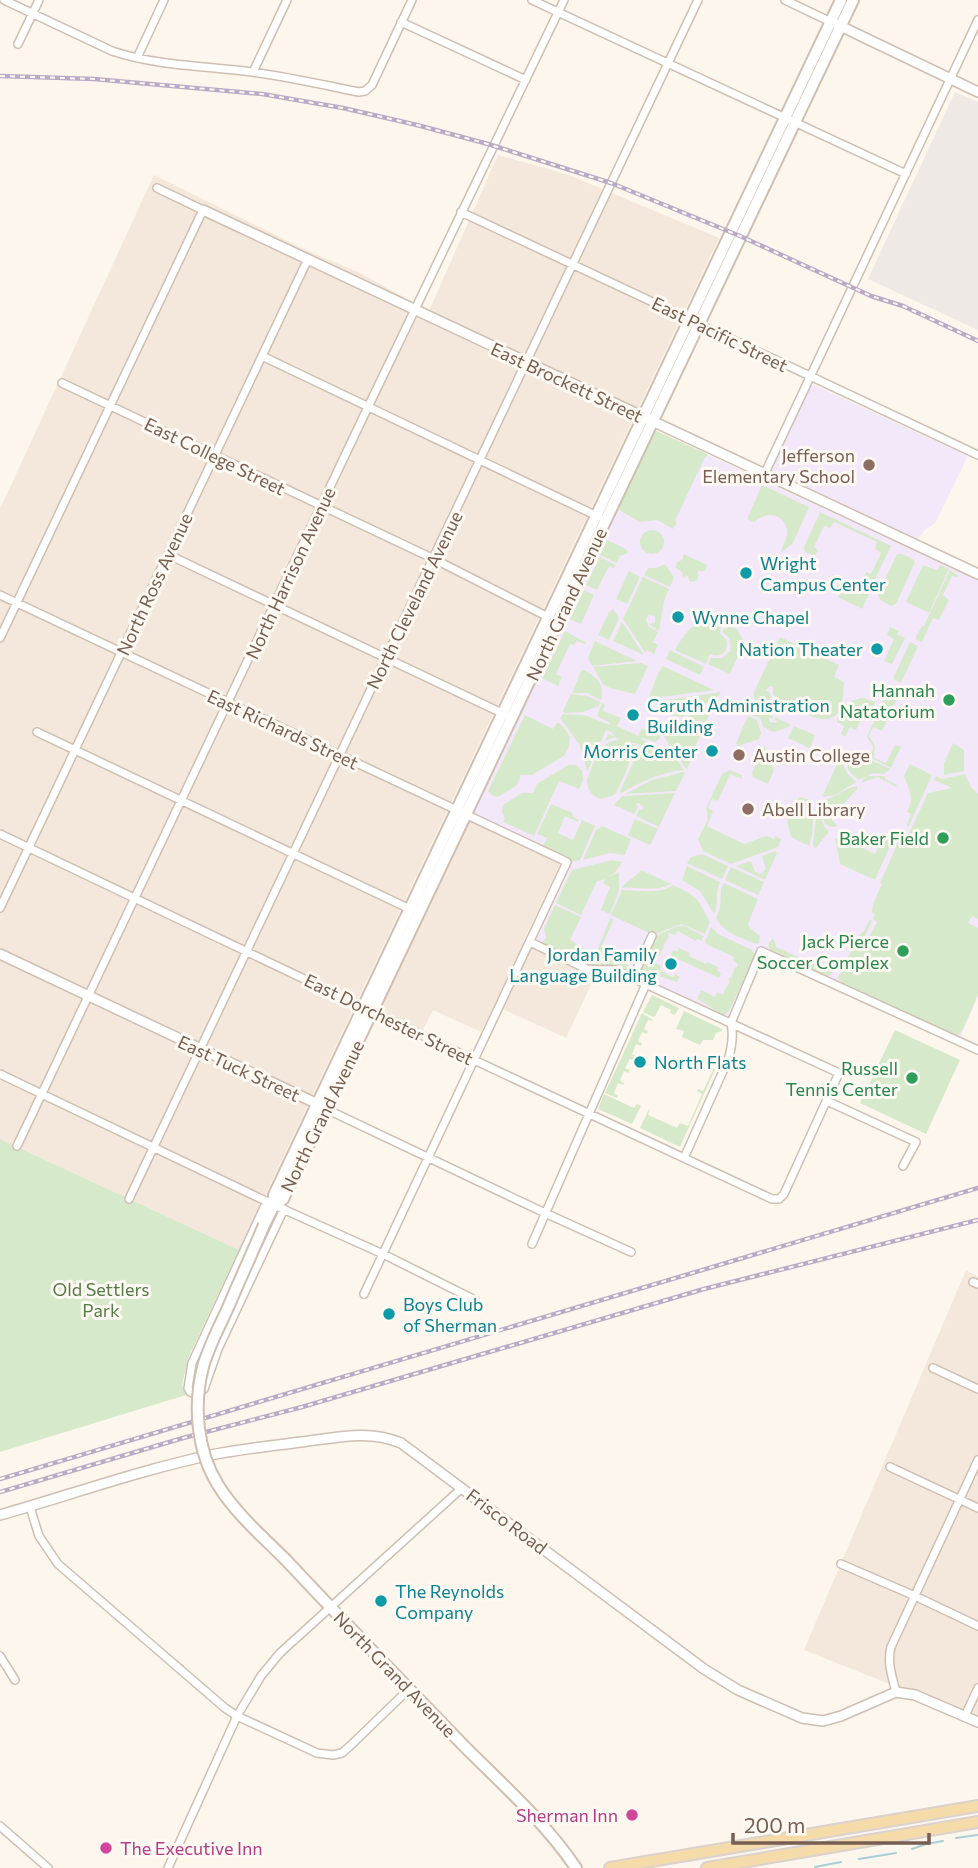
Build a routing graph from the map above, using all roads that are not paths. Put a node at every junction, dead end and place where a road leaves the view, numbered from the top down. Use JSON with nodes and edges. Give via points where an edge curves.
{"nodes":[{"id":1,"x":4,"y":0,"type":"edge"},
{"id":2,"x":39,"y":0,"type":"edge"},
{"id":3,"x":164,"y":0,"type":"edge"},
{"id":4,"x":288,"y":0,"type":"edge"},
{"id":5,"x":412,"y":0,"type":"edge"},
{"id":6,"x":533,"y":0,"type":"edge"},
{"id":7,"x":564,"y":0,"type":"edge"},
{"id":8,"x":698,"y":0,"type":"edge"},
{"id":9,"x":785,"y":0,"type":"edge"},
{"id":10,"x":841,"y":0,"type":"edge"},
{"id":11,"x":853,"y":0,"type":"edge"},
{"id":12,"x":558,"y":12,"type":"junction"},
{"id":13,"x":33,"y":13,"type":"junction"},
{"id":14,"x":978,"y":20,"type":"edge"},
{"id":15,"x":401,"y":22,"type":"junction"},
{"id":16,"x":835,"y":24,"type":"junction"},
{"id":17,"x":18,"y":44,"type":"dead end"},
{"id":18,"x":137,"y":58,"type":"junction"},
{"id":19,"x":668,"y":64,"type":"junction"},
{"id":20,"x":253,"y":72,"type":"junction"},
{"id":21,"x":951,"y":79,"type":"junction"},
{"id":22,"x":526,"y":80,"type":"junction"},
{"id":23,"x":978,"y":92,"type":"edge"},
{"id":24,"x":789,"y":121,"type":"junction"},
{"id":25,"x":905,"y":174,"type":"junction"},
{"id":26,"x":157,"y":188,"type":"dead end"},
{"id":27,"x":203,"y":210,"type":"junction"},
{"id":28,"x":461,"y":212,"type":"junction"},
{"id":29,"x":308,"y":259,"type":"junction"},
{"id":30,"x":573,"y":264,"type":"junction"},
{"id":31,"x":414,"y":310,"type":"junction"},
{"id":32,"x":694,"y":321,"type":"junction"},
{"id":33,"x":262,"y":356,"type":"junction"},
{"id":34,"x":526,"y":362,"type":"junction"},
{"id":35,"x":809,"y":376,"type":"junction"},
{"id":36,"x":62,"y":383,"type":"dead end"},
{"id":37,"x":110,"y":406,"type":"junction"},
{"id":38,"x":368,"y":407,"type":"junction"},
{"id":39,"x":649,"y":420,"type":"junction"},
{"id":40,"x":978,"y":455,"type":"edge"},
{"id":41,"x":214,"y":456,"type":"junction"},
{"id":42,"x":481,"y":460,"type":"junction"},
{"id":43,"x":764,"y":475,"type":"junction"},
{"id":44,"x":321,"y":507,"type":"junction"},
{"id":45,"x":601,"y":518,"type":"junction"},
{"id":46,"x":169,"y":555,"type":"junction"},
{"id":47,"x":433,"y":559,"type":"junction"},
{"id":48,"x":978,"y":574,"type":"edge"},
{"id":49,"x":0,"y":595,"type":"edge"},
{"id":50,"x":17,"y":603,"type":"junction"},
{"id":51,"x":274,"y":605,"type":"junction"},
{"id":52,"x":553,"y":619,"type":"junction"},
{"id":53,"x":0,"y":638,"type":"edge"},
{"id":54,"x":122,"y":653,"type":"junction"},
{"id":55,"x":386,"y":658,"type":"junction"},
{"id":56,"x":228,"y":703,"type":"junction"},
{"id":57,"x":507,"y":716,"type":"junction"},
{"id":58,"x":37,"y":732,"type":"dead end"},
{"id":59,"x":75,"y":750,"type":"junction"},
{"id":60,"x":340,"y":755,"type":"junction"},
{"id":61,"x":182,"y":801,"type":"junction"},
{"id":62,"x":462,"y":813,"type":"junction"},
{"id":63,"x":0,"y":834,"type":"edge"},
{"id":64,"x":29,"y":848,"type":"junction"},
{"id":65,"x":294,"y":854,"type":"junction"},
{"id":66,"x":135,"y":898,"type":"junction"},
{"id":67,"x":0,"y":908,"type":"edge"},
{"id":68,"x":414,"y":912,"type":"junction"},
{"id":69,"x":652,"y":936,"type":"dead end"},
{"id":70,"x":530,"y":942,"type":"junction"},
{"id":71,"x":247,"y":952,"type":"junction"},
{"id":72,"x":0,"y":954,"type":"edge"},
{"id":73,"x":633,"y":977,"type":"junction"},
{"id":74,"x":646,"y":984,"type":"junction"},
{"id":75,"x":88,"y":996,"type":"junction"},
{"id":76,"x":368,"y":1009,"type":"junction"},
{"id":77,"x":731,"y":1023,"type":"junction"},
{"id":78,"x":201,"y":1050,"type":"junction"},
{"id":79,"x":978,"y":1050,"type":"edge"},
{"id":80,"x":474,"y":1060,"type":"junction"},
{"id":81,"x":0,"y":1074,"type":"edge"},
{"id":82,"x":42,"y":1094,"type":"junction"},
{"id":83,"x":827,"y":1101,"type":"junction"},
{"id":84,"x":322,"y":1107,"type":"junction"},
{"id":85,"x":588,"y":1114,"type":"junction"},
{"id":86,"x":17,"y":1146,"type":"dead end"},
{"id":87,"x":153,"y":1147,"type":"junction"},
{"id":88,"x":428,"y":1157,"type":"junction"},
{"id":89,"x":684,"y":1158,"type":"junction"},
{"id":90,"x":903,"y":1166,"type":"dead end"},
{"id":91,"x":129,"y":1199,"type":"dead end"},
{"id":92,"x":275,"y":1205,"type":"junction"},
{"id":93,"x":545,"y":1213,"type":"junction"},
{"id":94,"x":532,"y":1244,"type":"dead end"},
{"id":95,"x":631,"y":1252,"type":"dead end"},
{"id":96,"x":383,"y":1254,"type":"junction"},
{"id":97,"x":364,"y":1294,"type":"dead end"},
{"id":98,"x":475,"y":1300,"type":"dead end"},
{"id":99,"x":933,"y":1368,"type":"dead end"},
{"id":100,"x":978,"y":1389,"type":"edge"},
{"id":101,"x":978,"y":1460,"type":"edge"},
{"id":102,"x":890,"y":1467,"type":"dead end"},
{"id":103,"x":462,"y":1488,"type":"junction"},
{"id":104,"x":959,"y":1500,"type":"junction"},
{"id":105,"x":30,"y":1507,"type":"junction"},
{"id":106,"x":978,"y":1508,"type":"edge"},
{"id":107,"x":0,"y":1516,"type":"edge"},
{"id":108,"x":841,"y":1564,"type":"dead end"},
{"id":109,"x":915,"y":1596,"type":"junction"},
{"id":110,"x":330,"y":1606,"type":"junction"},
{"id":111,"x":978,"y":1626,"type":"edge"},
{"id":112,"x":0,"y":1656,"type":"edge"},
{"id":113,"x":15,"y":1680,"type":"dead end"},
{"id":114,"x":978,"y":1688,"type":"edge"},
{"id":115,"x":409,"y":1689,"type":"junction"},
{"id":116,"x":896,"y":1692,"type":"junction"},
{"id":117,"x":237,"y":1716,"type":"junction"},
{"id":118,"x":965,"y":1716,"type":"junction"},
{"id":119,"x":978,"y":1722,"type":"edge"},
{"id":120,"x":978,"y":1806,"type":"edge"},
{"id":121,"x":978,"y":1822,"type":"edge"},
{"id":122,"x":0,"y":1826,"type":"edge"},
{"id":123,"x":48,"y":1868,"type":"edge"},
{"id":124,"x":168,"y":1868,"type":"edge"},
{"id":125,"x":576,"y":1868,"type":"edge"},
{"id":126,"x":610,"y":1868,"type":"edge"},
{"id":127,"x":707,"y":1868,"type":"edge"}],
"edges":[{"from":1,"to":13,"type":"street"},
{"from":2,"to":13,"type":"street"},
{"from":3,"to":18,"type":"street"},
{"from":4,"to":20,"type":"street"},
{"from":5,"to":15,"type":"street"},
{"from":6,"to":12,"type":"street"},
{"from":7,"to":12,"type":"street","name":"North Harrison Avenue"},
{"from":8,"to":19,"type":"street","name":"North Cleveland Avenue"},
{"from":9,"to":16,"type":"street"},
{"from":10,"to":16,"type":"main road","name":"North Grand Avenue"},
{"from":11,"to":16,"type":"main road","name":"North Grand Avenue"},
{"from":12,"to":19,"type":"street"},
{"from":12,"to":22,"type":"street","name":"North Harrison Avenue"},
{"from":13,"to":17,"type":"street"},
{"from":13,"to":18,"type":"street","via":[[111,51]]},
{"from":14,"to":21,"type":"street"},
{"from":15,"to":20,"type":"street","via":[[365,91]]},
{"from":15,"to":22,"type":"street"},
{"from":16,"to":21,"type":"street"},
{"from":16,"to":24,"type":"main road","name":"North Grand Avenue"},
{"from":18,"to":20,"type":"street"},
{"from":19,"to":24,"type":"street"},
{"from":19,"to":30,"type":"street","name":"North Cleveland Avenue"},
{"from":21,"to":23,"type":"street"},
{"from":21,"to":25,"type":"street"},
{"from":22,"to":28,"type":"street","name":"North Harrison Avenue"},
{"from":24,"to":25,"type":"street"},
{"from":24,"to":32,"type":"main road","name":"North Grand Avenue"},
{"from":25,"to":35,"type":"street"},
{"from":26,"to":27,"type":"street","name":"East Brockett Street"},
{"from":27,"to":29,"type":"street","name":"East Brockett Street"},
{"from":27,"to":37,"type":"street"},
{"from":28,"to":30,"type":"street","name":"East Pacific Street"},
{"from":28,"to":31,"type":"street","name":"North Harrison Avenue"},
{"from":29,"to":31,"type":"street","name":"East Brockett Street"},
{"from":29,"to":33,"type":"street","name":"North Ross Avenue"},
{"from":30,"to":32,"type":"street","name":"East Pacific Street"},
{"from":30,"to":34,"type":"street","name":"North Cleveland Avenue"},
{"from":31,"to":34,"type":"street","name":"East Brockett Street"},
{"from":31,"to":38,"type":"street","name":"North Harrison Avenue"},
{"from":32,"to":35,"type":"street","name":"East Pacific Street"},
{"from":32,"to":39,"type":"main road","name":"North Grand Avenue"},
{"from":33,"to":38,"type":"street"},
{"from":33,"to":41,"type":"street","name":"North Ross Avenue"},
{"from":34,"to":39,"type":"street","name":"East Brockett Street"},
{"from":34,"to":42,"type":"street","name":"North Cleveland Avenue"},
{"from":35,"to":40,"type":"street","name":"East Pacific Street"},
{"from":35,"to":43,"type":"street"},
{"from":36,"to":37,"type":"street","name":"East College Street"},
{"from":37,"to":41,"type":"street","name":"East College Street"},
{"from":37,"to":50,"type":"street"},
{"from":38,"to":42,"type":"street"},
{"from":38,"to":44,"type":"street","name":"North Harrison Avenue"},
{"from":39,"to":43,"type":"street","name":"East Brockett Street"},
{"from":39,"to":45,"type":"main road","name":"North Grand Avenue"},
{"from":41,"to":44,"type":"street","name":"East College Street"},
{"from":41,"to":46,"type":"street","name":"North Ross Avenue"},
{"from":42,"to":45,"type":"street"},
{"from":42,"to":47,"type":"street","name":"North Cleveland Avenue"},
{"from":43,"to":48,"type":"street","name":"East Brockett Street"},
{"from":44,"to":47,"type":"street","name":"East College Street"},
{"from":44,"to":51,"type":"street","name":"North Harrison Avenue"},
{"from":45,"to":52,"type":"main road","name":"North Grand Avenue"},
{"from":46,"to":51,"type":"street"},
{"from":46,"to":54,"type":"street","name":"North Ross Avenue"},
{"from":47,"to":52,"type":"street","name":"East College Street"},
{"from":47,"to":55,"type":"street","name":"North Cleveland Avenue"},
{"from":49,"to":50,"type":"street","name":"East Richards Street"},
{"from":50,"to":53,"type":"street"},
{"from":50,"to":54,"type":"street","name":"East Richards Street"},
{"from":51,"to":55,"type":"street"},
{"from":51,"to":56,"type":"street","name":"North Harrison Avenue"},
{"from":52,"to":57,"type":"main road","name":"North Grand Avenue"},
{"from":54,"to":56,"type":"street","name":"East Richards Street"},
{"from":54,"to":59,"type":"street","name":"North Ross Avenue"},
{"from":55,"to":57,"type":"street"},
{"from":55,"to":60,"type":"street","name":"North Cleveland Avenue"},
{"from":56,"to":60,"type":"street","name":"East Richards Street"},
{"from":56,"to":61,"type":"street","name":"North Harrison Avenue"},
{"from":57,"to":62,"type":"main road","name":"North Grand Avenue"},
{"from":58,"to":59,"type":"street"},
{"from":59,"to":61,"type":"street"},
{"from":59,"to":64,"type":"street","name":"North Ross Avenue"},
{"from":60,"to":62,"type":"street","name":"East Richards Street"},
{"from":60,"to":65,"type":"street","name":"North Cleveland Avenue"},
{"from":61,"to":65,"type":"street"},
{"from":61,"to":66,"type":"street","name":"North Harrison Avenue"},
{"from":62,"to":68,"type":"main road","name":"North Grand Avenue"},
{"from":62,"to":70,"type":"street","name":"East Richards Street","via":[[567,862]]},
{"from":63,"to":64,"type":"street","name":"East Dorchester Street"},
{"from":64,"to":66,"type":"street","name":"East Dorchester Street"},
{"from":64,"to":67,"type":"street","name":"North Ross Avenue"},
{"from":65,"to":68,"type":"street"},
{"from":65,"to":71,"type":"street","name":"North Cleveland Avenue"},
{"from":66,"to":71,"type":"street","name":"East Dorchester Street"},
{"from":66,"to":75,"type":"street","name":"North Harrison Avenue"},
{"from":68,"to":76,"type":"main road","name":"North Grand Avenue"},
{"from":69,"to":73,"type":"street"},
{"from":70,"to":73,"type":"street","via":[[587,969],[615,970]]},
{"from":70,"to":80,"type":"street"},
{"from":71,"to":76,"type":"street","name":"East Dorchester Street"},
{"from":71,"to":78,"type":"street","name":"North Cleveland Avenue"},
{"from":72,"to":75,"type":"street","name":"East Tuck Street"},
{"from":73,"to":74,"type":"street"},
{"from":74,"to":77,"type":"street"},
{"from":74,"to":85,"type":"street"},
{"from":75,"to":78,"type":"street","name":"East Tuck Street"},
{"from":75,"to":82,"type":"street","name":"North Harrison Avenue"},
{"from":76,"to":80,"type":"street","name":"East Dorchester Street"},
{"from":76,"to":84,"type":"main road","name":"North Grand Avenue"},
{"from":77,"to":79,"type":"street","via":[[761,951]]},
{"from":77,"to":83,"type":"street","via":[[839,1073]]},
{"from":77,"to":89,"type":"street","via":[[732,1049]]},
{"from":78,"to":84,"type":"street","name":"East Tuck Street"},
{"from":78,"to":87,"type":"street","name":"North Cleveland Avenue"},
{"from":80,"to":85,"type":"street","name":"East Dorchester Street"},
{"from":80,"to":88,"type":"street"},
{"from":81,"to":82,"type":"street"},
{"from":82,"to":86,"type":"street","name":"North Harrison Avenue"},
{"from":82,"to":87,"type":"street"},
{"from":83,"to":89,"type":"street","name":"East Dorchester Street","via":[[779,1199]]},
{"from":83,"to":90,"type":"street","via":[[916,1142]]},
{"from":84,"to":88,"type":"street","name":"East Tuck Street"},
{"from":84,"to":92,"type":"main road","name":"North Grand Avenue","via":[[283,1199]]},
{"from":85,"to":89,"type":"street","name":"East Dorchester Street"},
{"from":85,"to":93,"type":"street"},
{"from":87,"to":91,"type":"street","name":"North Cleveland Avenue"},
{"from":87,"to":92,"type":"street"},
{"from":88,"to":93,"type":"street","name":"East Tuck Street"},
{"from":88,"to":96,"type":"street"},
{"from":92,"to":92,"type":"street","via":[[192,1363],[190,1392],[204,1390]]},
{"from":92,"to":96,"type":"street"},
{"from":92,"to":110,"type":"main road","name":"North Grand Avenue","bridge":true,"via":[[203,1367],[198,1419],[208,1467],[228,1499]]},
{"from":93,"to":94,"type":"street"},
{"from":93,"to":95,"type":"street","name":"East Tuck Street"},
{"from":96,"to":97,"type":"street"},
{"from":96,"to":98,"type":"street"},
{"from":99,"to":100,"type":"street"},
{"from":101,"to":104,"type":"street"},
{"from":102,"to":104,"type":"street"},
{"from":103,"to":105,"type":"street","name":"Frisco Road","via":[[401,1443],[374,1434],[214,1454]]},
{"from":103,"to":110,"type":"street"},
{"from":103,"to":116,"type":"street","name":"Frisco Road","via":[[704,1670],[738,1690],[802,1718],[823,1721]]},
{"from":104,"to":106,"type":"street"},
{"from":104,"to":109,"type":"street"},
{"from":105,"to":107,"type":"street","name":"Frisco Road"},
{"from":105,"to":117,"type":"street","via":[[39,1536],[58,1564]]},
{"from":108,"to":109,"type":"street"},
{"from":109,"to":111,"type":"street"},
{"from":109,"to":116,"type":"street","via":[[889,1656]]},
{"from":110,"to":115,"type":"main road","name":"North Grand Avenue"},
{"from":110,"to":117,"type":"street","via":[[270,1664]]},
{"from":112,"to":113,"type":"street"},
{"from":114,"to":118,"type":"street"},
{"from":115,"to":117,"type":"street","via":[[342,1753],[333,1755],[317,1753]]},
{"from":115,"to":125,"type":"main road","name":"North Grand Avenue","via":[[540,1821]]},
{"from":116,"to":118,"type":"street"},
{"from":117,"to":124,"type":"street"},
{"from":118,"to":119,"type":"street"},
{"from":120,"to":126,"type":"main road"},
{"from":121,"to":127,"type":"main road"},
{"from":122,"to":123,"type":"street"}]}
